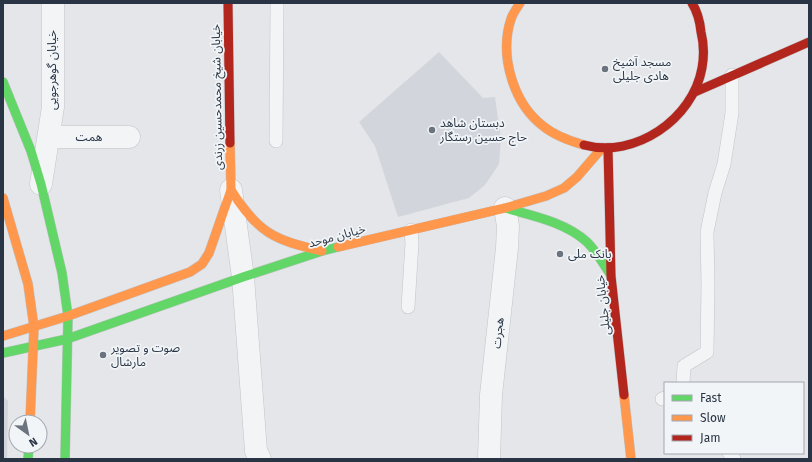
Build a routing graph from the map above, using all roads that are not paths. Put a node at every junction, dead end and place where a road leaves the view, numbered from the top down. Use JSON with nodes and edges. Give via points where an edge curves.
{"nodes":[{"id":1,"x":52,"y":3,"type":"edge"},
{"id":2,"x":228,"y":3,"type":"edge"},
{"id":3,"x":277,"y":3,"type":"edge"},
{"id":4,"x":520,"y":3,"type":"edge"},
{"id":5,"x":692,"y":3,"type":"edge"},
{"id":6,"x":809,"y":42,"type":"edge"},
{"id":7,"x":732,"y":75,"type":"junction"},
{"id":8,"x":3,"y":82,"type":"edge"},
{"id":9,"x":695,"y":92,"type":"junction"},
{"id":10,"x":49,"y":137,"type":"junction"},
{"id":11,"x":129,"y":137,"type":"dead end"},
{"id":12,"x":276,"y":141,"type":"dead end"},
{"id":13,"x":605,"y":148,"type":"junction"},
{"id":14,"x":41,"y":184,"type":"junction"},
{"id":15,"x":231,"y":190,"type":"junction"},
{"id":16,"x":3,"y":198,"type":"edge"},
{"id":17,"x":505,"y":208,"type":"junction"},
{"id":18,"x":411,"y":230,"type":"junction"},
{"id":19,"x":322,"y":251,"type":"junction"},
{"id":20,"x":612,"y":276,"type":"junction"},
{"id":21,"x":243,"y":277,"type":"junction"},
{"id":22,"x":408,"y":307,"type":"dead end"},
{"id":23,"x":68,"y":316,"type":"junction"},
{"id":24,"x":34,"y":327,"type":"junction"},
{"id":25,"x":3,"y":336,"type":"edge"},
{"id":26,"x":67,"y":339,"type":"junction"},
{"id":27,"x":34,"y":346,"type":"junction"},
{"id":28,"x":3,"y":353,"type":"edge"},
{"id":29,"x":683,"y":382,"type":"edge"},
{"id":30,"x":30,"y":414,"type":"edge"},
{"id":31,"x":65,"y":459,"type":"edge"},
{"id":32,"x":260,"y":459,"type":"edge"},
{"id":33,"x":489,"y":459,"type":"edge"},
{"id":34,"x":631,"y":459,"type":"edge"}],
"edges":[{"from":1,"to":10,"type":"street","name":"خیابان گوهرجویی","via":[[54,107]]},
{"from":2,"to":15,"type":"main road","name":"خیابان شیخ محمدحسین زرندی"},
{"from":3,"to":12,"type":"lane"},
{"from":4,"to":13,"type":"main road","via":[[511,19],[506,47],[510,76],[522,102],[540,125],[565,140],[593,148]]},
{"from":5,"to":9,"type":"main road","via":[[703,34],[703,64]]},
{"from":6,"to":7,"type":"main road"},
{"from":7,"to":9,"type":"main road"},
{"from":7,"to":29,"type":"lane","via":[[732,113],[724,164],[707,232],[707,352],[684,366]]},
{"from":8,"to":14,"type":"main road","via":[[31,151]]},
{"from":9,"to":13,"type":"main road","via":[[679,115],[657,134],[630,145]]},
{"from":10,"to":11,"type":"street","name":"همت"},
{"from":10,"to":14,"type":"street","name":"خیابان گوهرجویی"},
{"from":13,"to":17,"type":"main road","name":"خیابان موحد","via":[[564,188]]},
{"from":13,"to":20,"type":"main road","name":"خیابان جلیلی"},
{"from":14,"to":23,"type":"main road","via":[[62,273]]},
{"from":15,"to":19,"type":"main road","via":[[245,213],[261,229],[283,241]]},
{"from":15,"to":21,"type":"street"},
{"from":15,"to":23,"type":"main road","via":[[209,254],[202,264],[190,272]]},
{"from":16,"to":24,"type":"main road","via":[[28,284]]},
{"from":17,"to":18,"type":"main road","name":"خیابان موحد"},
{"from":17,"to":20,"type":"main road","via":[[544,218],[571,231],[595,251]]},
{"from":17,"to":33,"type":"street","name":"هجرت","via":[[508,226],[507,248],[491,395]]},
{"from":18,"to":19,"type":"main road","name":"خیابان موحد"},
{"from":18,"to":22,"type":"lane"},
{"from":19,"to":21,"type":"main road","name":"خیابان موحد"},
{"from":20,"to":34,"type":"main road","name":"خیابان جلیلی"},
{"from":21,"to":26,"type":"main road","name":"خیابان موحد"},
{"from":21,"to":32,"type":"street","via":[[256,451]]},
{"from":23,"to":24,"type":"main road"},
{"from":23,"to":26,"type":"main road"},
{"from":24,"to":25,"type":"main road"},
{"from":24,"to":27,"type":"main road"},
{"from":26,"to":27,"type":"main road","name":"خیابان موحد"},
{"from":26,"to":31,"type":"main road"},
{"from":27,"to":28,"type":"main road","name":"خیابان موحد"},
{"from":27,"to":30,"type":"main road"}]}
